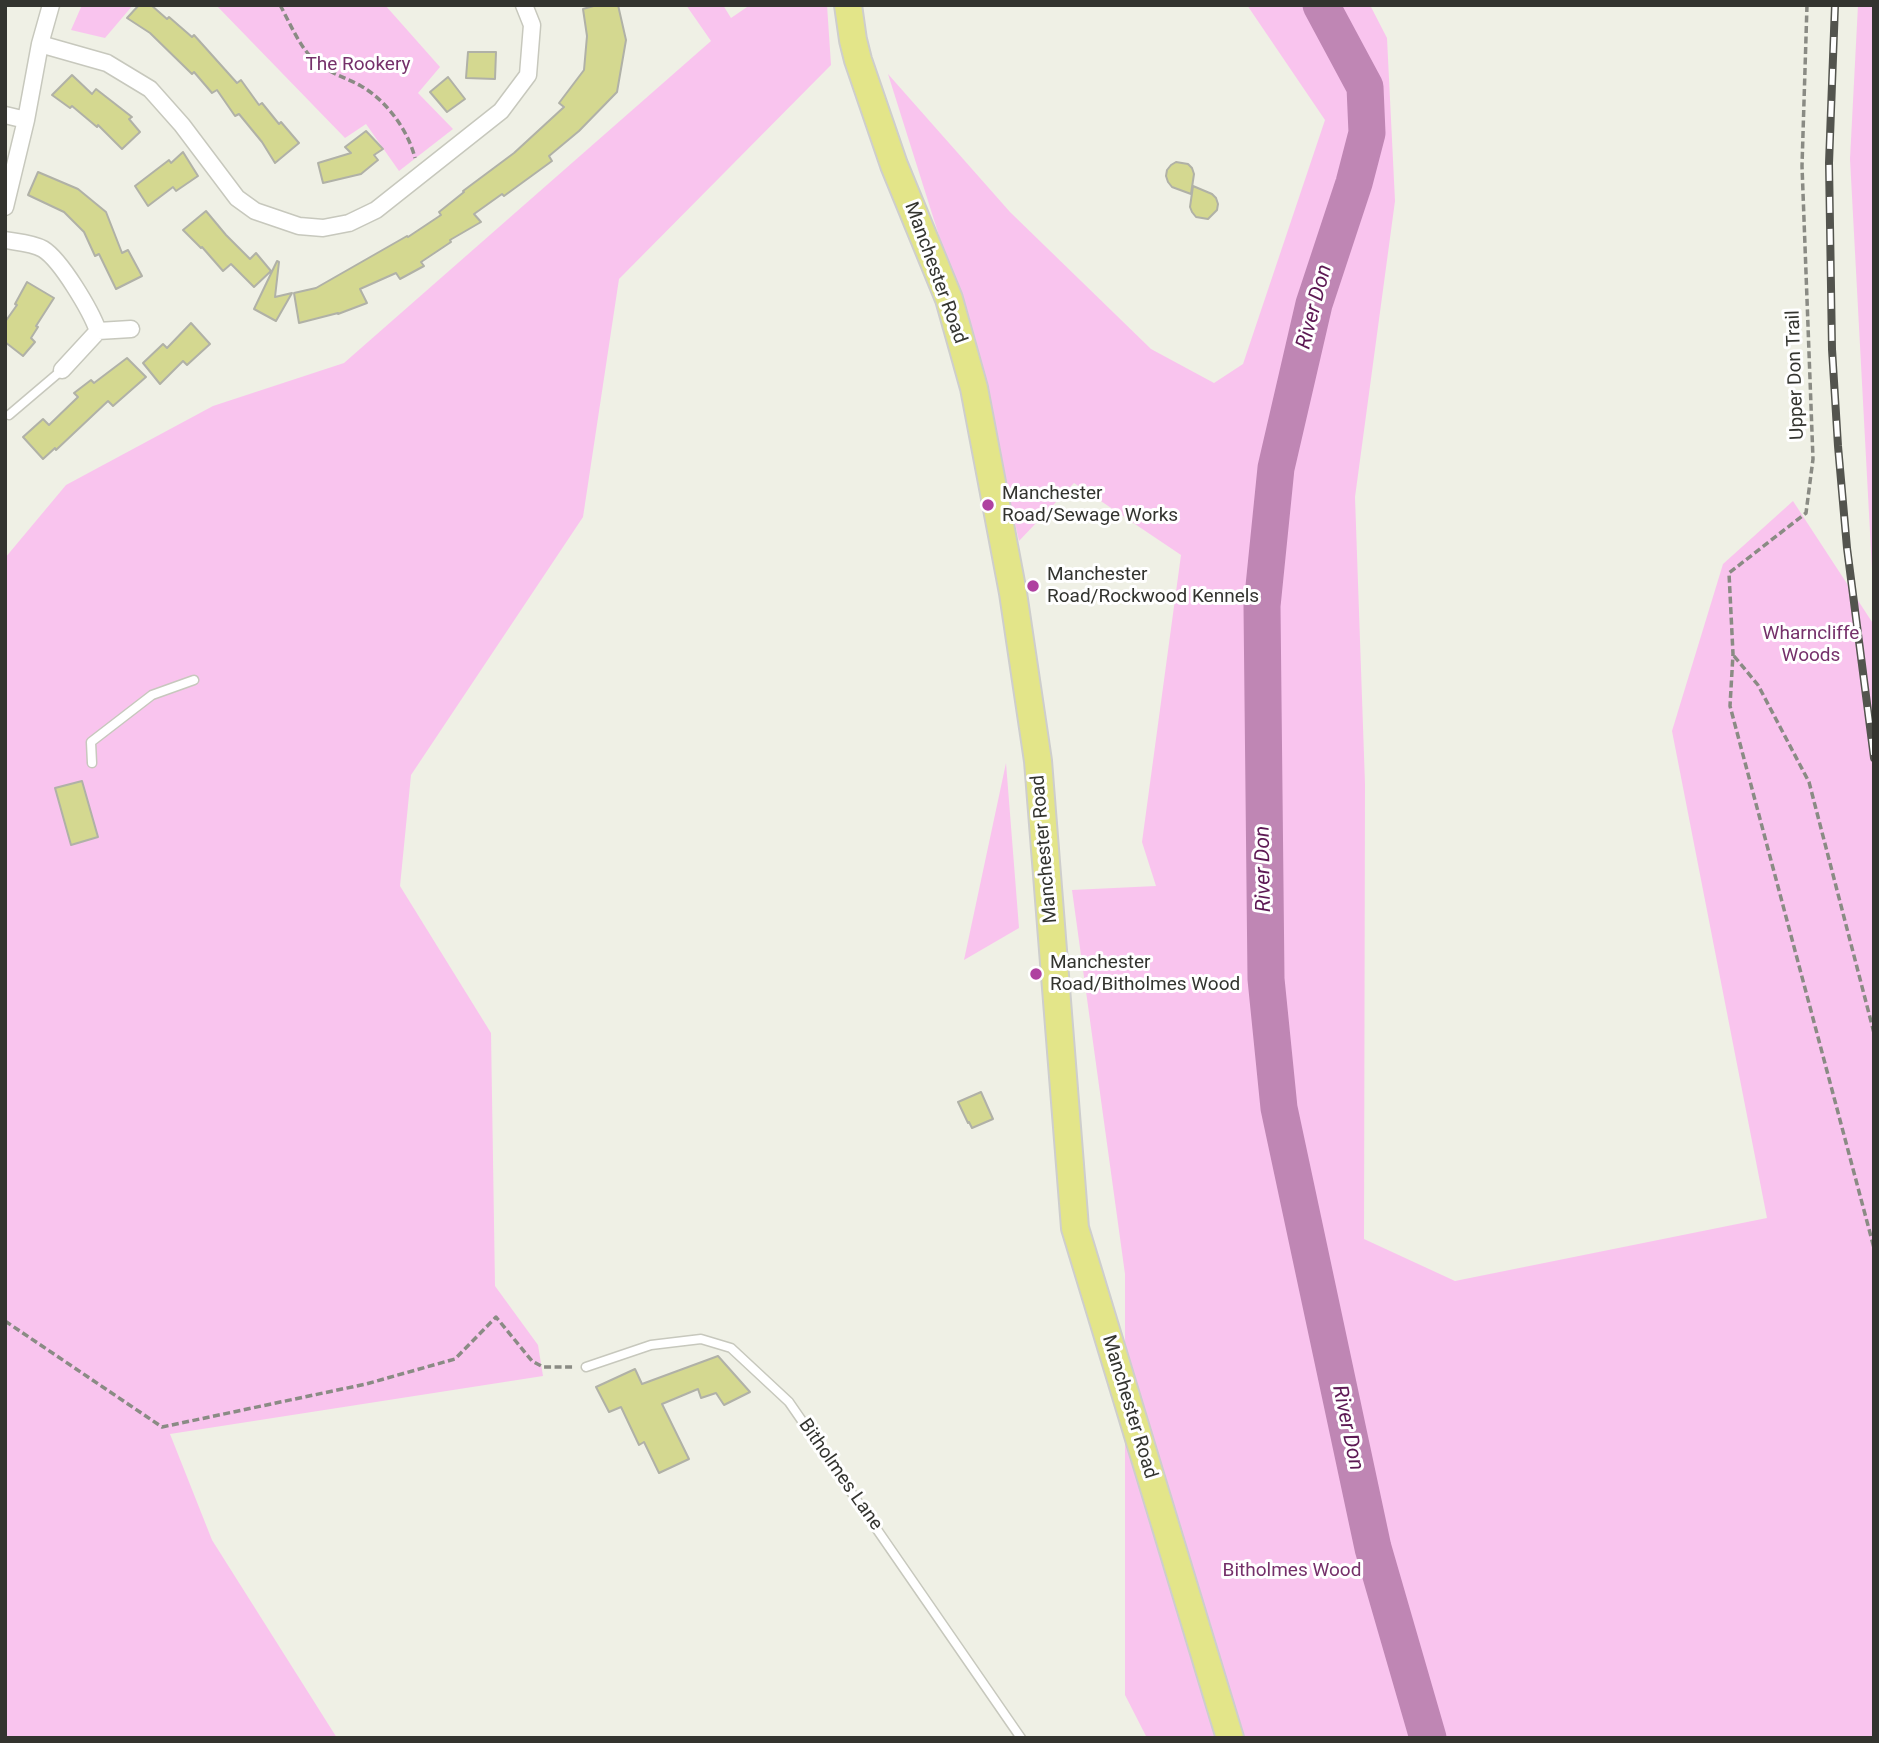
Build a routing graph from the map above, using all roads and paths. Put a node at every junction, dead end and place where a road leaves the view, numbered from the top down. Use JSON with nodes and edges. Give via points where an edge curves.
{"nodes":[{"id":1,"x":51,"y":5,"type":"edge"},
{"id":2,"x":279,"y":5,"type":"edge"},
{"id":3,"x":524,"y":5,"type":"edge"},
{"id":4,"x":848,"y":5,"type":"edge"},
{"id":5,"x":1807,"y":5,"type":"edge"},
{"id":6,"x":40,"y":44,"type":"junction"},
{"id":7,"x":5,"y":116,"type":"edge"},
{"id":8,"x":26,"y":120,"type":"junction"},
{"id":9,"x":416,"y":162,"type":"dead end"},
{"id":10,"x":5,"y":207,"type":"edge"},
{"id":11,"x":5,"y":240,"type":"edge"},
{"id":12,"x":131,"y":330,"type":"dead end"},
{"id":13,"x":98,"y":331,"type":"junction"},
{"id":14,"x":62,"y":370,"type":"joint"},
{"id":15,"x":9,"y":415,"type":"dead end"},
{"id":16,"x":1733,"y":654,"type":"junction"},
{"id":17,"x":194,"y":680,"type":"dead end"},
{"id":18,"x":92,"y":764,"type":"dead end"},
{"id":19,"x":1874,"y":1033,"type":"edge"},
{"id":20,"x":1874,"y":1248,"type":"edge"},
{"id":21,"x":5,"y":1321,"type":"edge"},
{"id":22,"x":586,"y":1367,"type":"joint"},
{"id":23,"x":1021,"y":1738,"type":"edge"},
{"id":24,"x":1230,"y":1738,"type":"edge"}],
"edges":[{"from":1,"to":6,"type":"street"},
{"from":2,"to":9,"type":"path","via":[[314,60],[362,86],[387,107],[407,134]]},
{"from":3,"to":6,"type":"street","via":[[532,25],[528,75],[501,111],[376,210],[349,223],[323,228],[299,226],[255,211],[237,198],[150,89],[107,63]]},
{"from":4,"to":24,"type":"main road","name":"Manchester Road","via":[[858,60],[894,165],[949,299],[974,388],[1013,593],[1038,761],[1075,1228]]},
{"from":5,"to":16,"type":"path","name":"Upper Don Trail","via":[[1802,166],[1813,459],[1806,513],[1729,573]]},
{"from":6,"to":8,"type":"street"},
{"from":7,"to":8,"type":"street"},
{"from":8,"to":10,"type":"street"},
{"from":11,"to":13,"type":"street","via":[[41,247],[52,257],[86,304]]},
{"from":12,"to":13,"type":"street"},
{"from":13,"to":14,"type":"street"},
{"from":14,"to":15,"type":"lane"},
{"from":16,"to":19,"type":"path","via":[[1758,685],[1809,782]]},
{"from":16,"to":20,"type":"path","name":"Upper Don Trail","via":[[1730,706]]},
{"from":17,"to":18,"type":"lane","via":[[152,695],[91,742]]},
{"from":21,"to":22,"type":"path","via":[[162,1427],[366,1384],[455,1359],[496,1317],[532,1361],[543,1367]]},
{"from":22,"to":23,"type":"lane","name":"Bitholmes Lane","via":[[651,1345],[701,1339],[731,1348],[789,1402]]}]}
